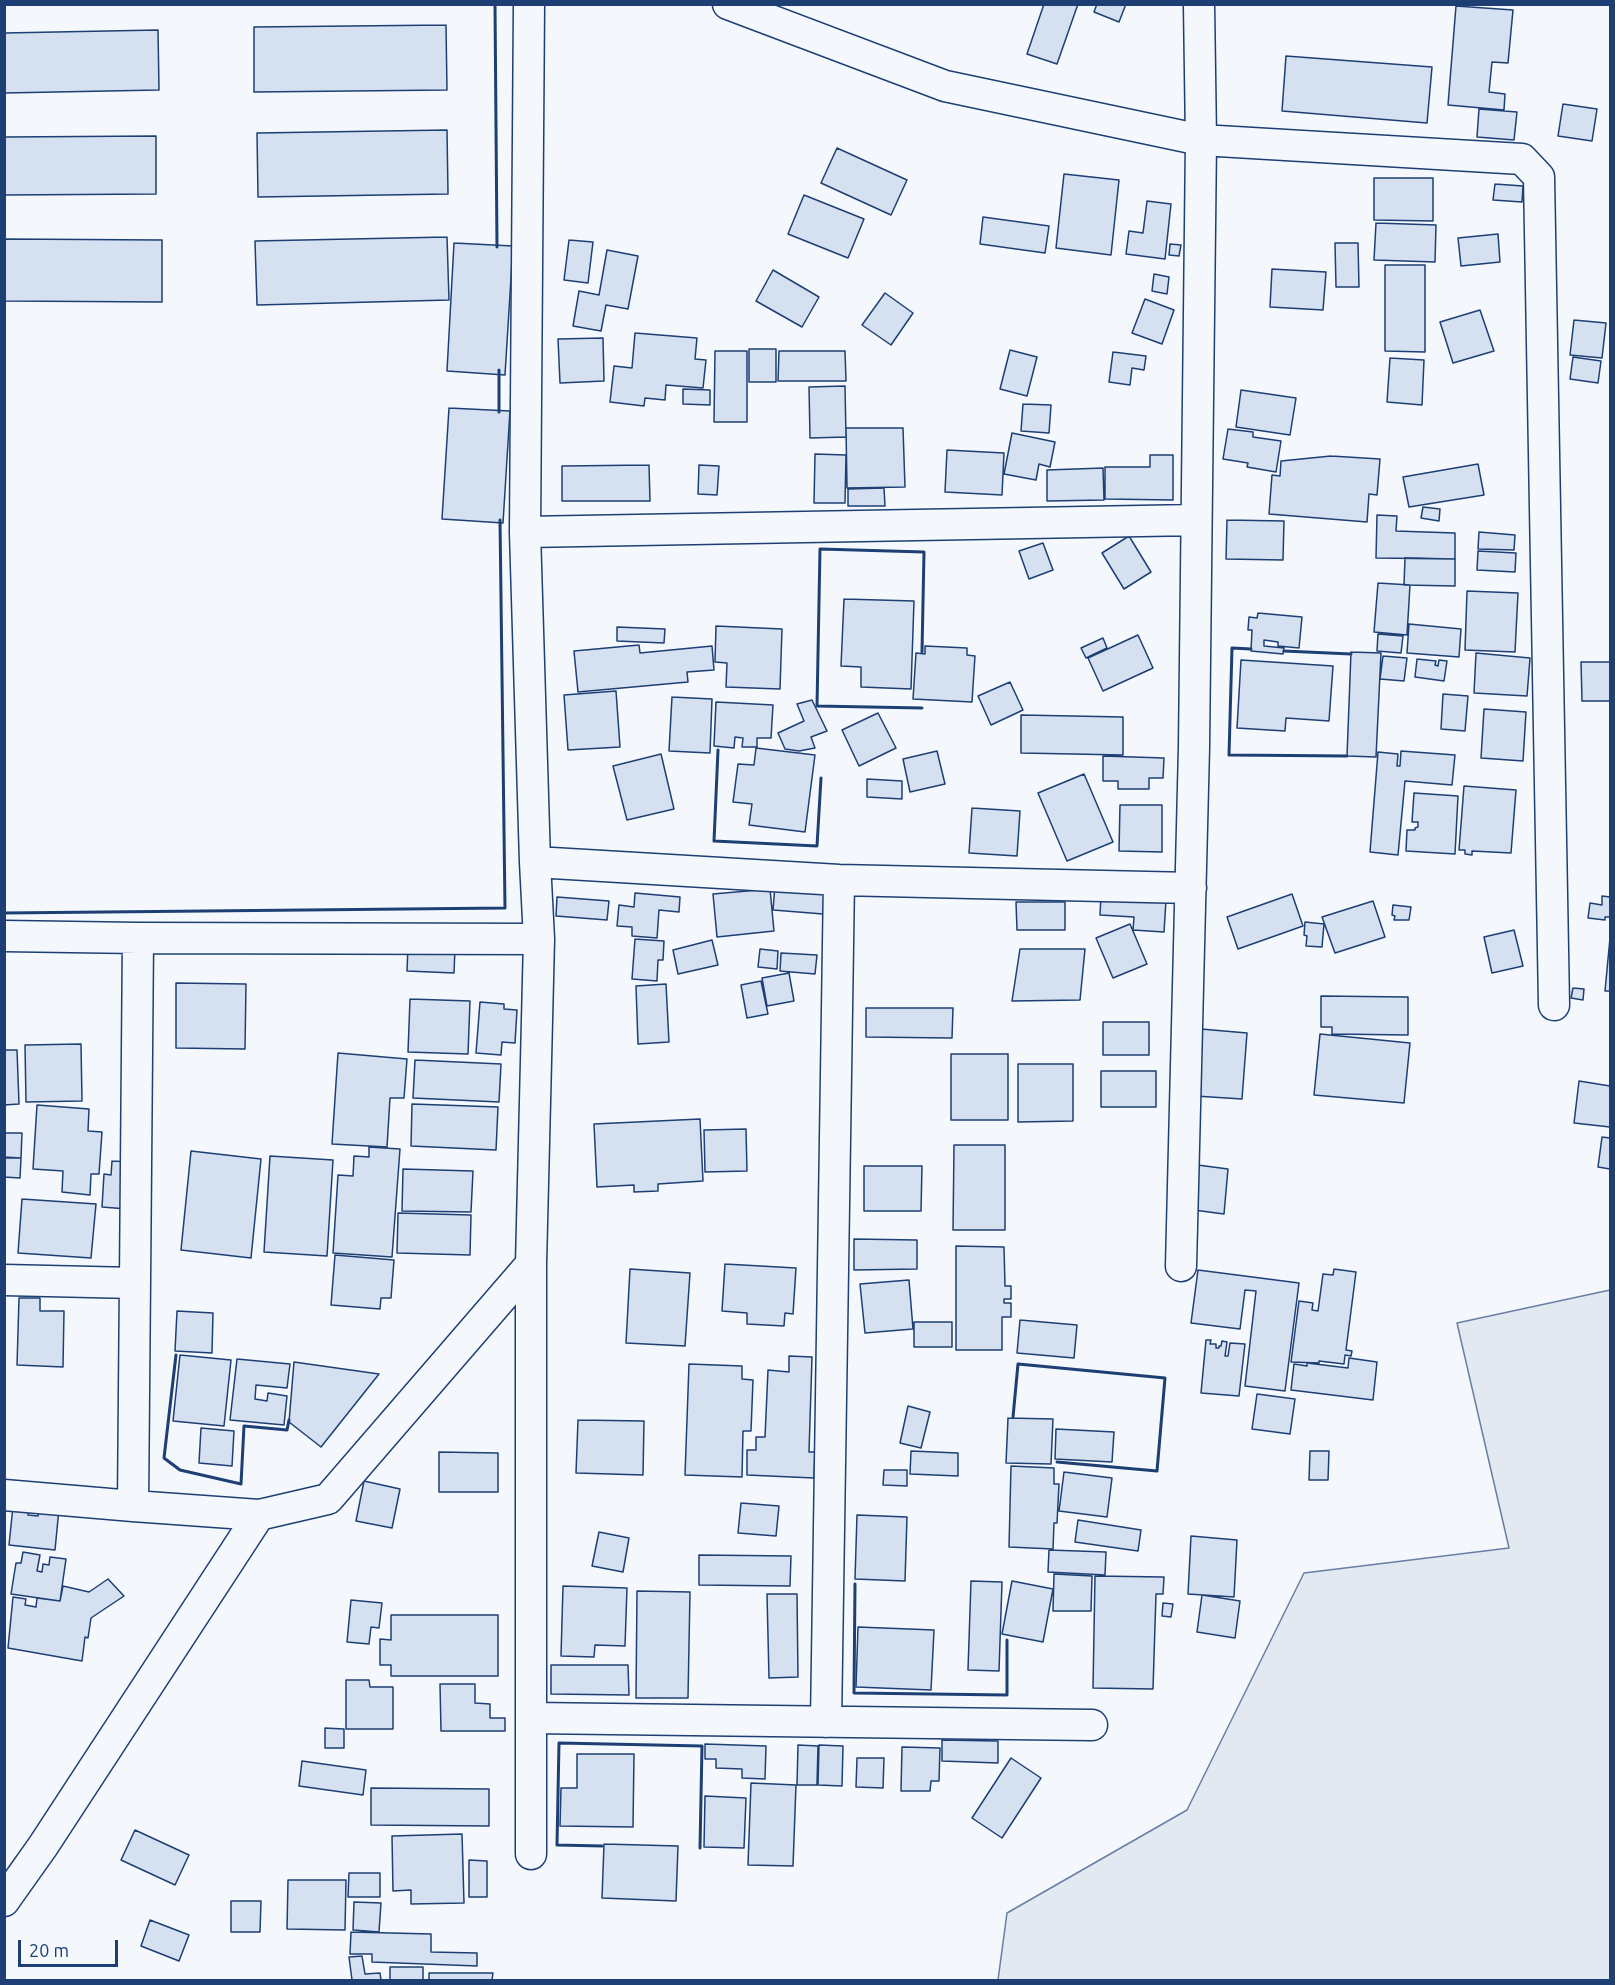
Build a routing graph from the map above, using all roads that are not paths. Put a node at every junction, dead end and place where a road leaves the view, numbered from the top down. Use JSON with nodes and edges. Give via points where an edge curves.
{"nodes":[{"id":1,"x":529,"y":4,"type":"edge"},
{"id":2,"x":728,"y":4,"type":"edge"},
{"id":3,"x":1199,"y":4,"type":"edge"},
{"id":4,"x":1201,"y":140,"type":"junction"},
{"id":5,"x":1196,"y":520,"type":"junction"},
{"id":6,"x":525,"y":532,"type":"junction"},
{"id":7,"x":535,"y":861,"type":"junction"},
{"id":8,"x":839,"y":880,"type":"junction"},
{"id":9,"x":1191,"y":888,"type":"junction"},
{"id":10,"x":4,"y":936,"type":"edge"},
{"id":11,"x":138,"y":938,"type":"junction"},
{"id":12,"x":539,"y":939,"type":"junction"},
{"id":13,"x":1554,"y":1005,"type":"dead end"},
{"id":14,"x":531,"y":1264,"type":"junction"},
{"id":15,"x":1181,"y":1266,"type":"dead end"},
{"id":16,"x":4,"y":1280,"type":"edge"},
{"id":17,"x":135,"y":1283,"type":"junction"},
{"id":18,"x":4,"y":1495,"type":"edge"},
{"id":19,"x":132,"y":1506,"type":"junction"},
{"id":20,"x":259,"y":1515,"type":"junction"},
{"id":21,"x":531,"y":1718,"type":"junction"},
{"id":22,"x":826,"y":1722,"type":"junction"},
{"id":23,"x":1092,"y":1725,"type":"dead end"},
{"id":24,"x":531,"y":1854,"type":"dead end"},
{"id":25,"x":4,"y":1901,"type":"edge"}],
"edges":[{"from":1,"to":6,"type":"street"},
{"from":2,"to":4,"type":"street","via":[[945,86]]},
{"from":3,"to":4,"type":"street"},
{"from":4,"to":5,"type":"street"},
{"from":4,"to":13,"type":"street","via":[[1522,159],[1539,177]]},
{"from":5,"to":6,"type":"street"},
{"from":5,"to":9,"type":"street"},
{"from":6,"to":7,"type":"street"},
{"from":7,"to":8,"type":"street"},
{"from":7,"to":12,"type":"street"},
{"from":8,"to":9,"type":"street"},
{"from":8,"to":22,"type":"street"},
{"from":9,"to":15,"type":"street"},
{"from":10,"to":11,"type":"street"},
{"from":11,"to":12,"type":"street"},
{"from":11,"to":17,"type":"street"},
{"from":12,"to":14,"type":"street"},
{"from":14,"to":20,"type":"street","via":[[328,1498]]},
{"from":14,"to":21,"type":"street"},
{"from":16,"to":17,"type":"street"},
{"from":17,"to":19,"type":"street"},
{"from":18,"to":19,"type":"street"},
{"from":19,"to":20,"type":"street"},
{"from":20,"to":25,"type":"street"},
{"from":21,"to":22,"type":"street"},
{"from":21,"to":24,"type":"street"},
{"from":22,"to":23,"type":"street"}]}
